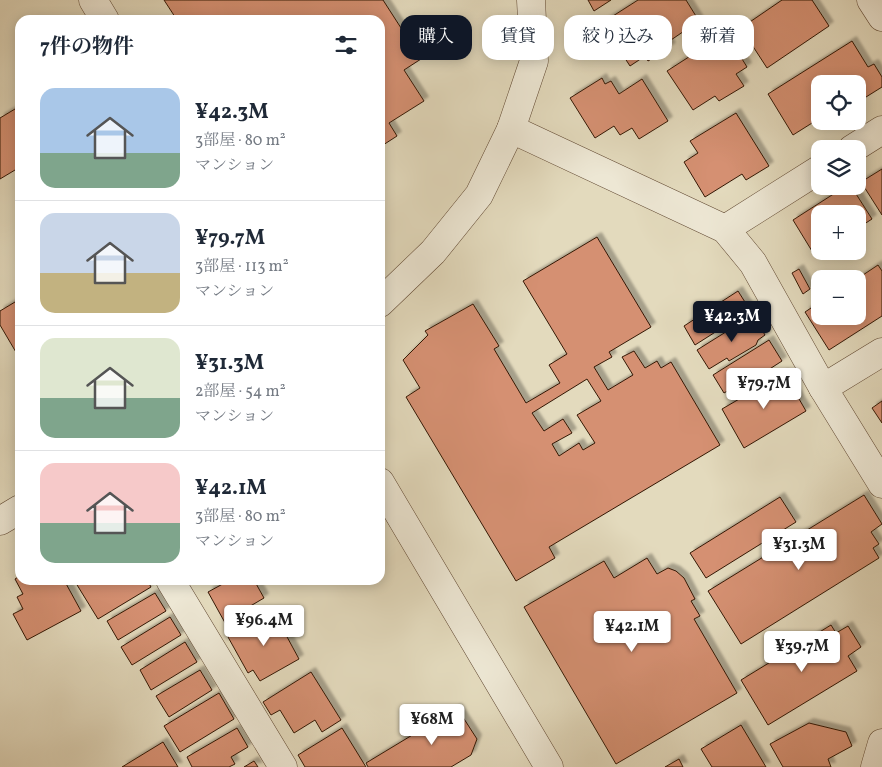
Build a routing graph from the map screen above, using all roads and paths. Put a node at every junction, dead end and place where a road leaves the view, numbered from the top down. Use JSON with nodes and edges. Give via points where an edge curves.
{"nodes":[{"id":1,"x":93,"y":0,"type":"edge"},
{"id":2,"x":531,"y":0,"type":"edge"},
{"id":3,"x":871,"y":0,"type":"edge"},
{"id":4,"x":102,"y":15,"type":"edge"},
{"id":5,"x":882,"y":17,"type":"edge"},
{"id":6,"x":511,"y":129,"type":"junction"},
{"id":7,"x":882,"y":130,"type":"edge"},
{"id":8,"x":866,"y":140,"type":"edge"},
{"id":9,"x":811,"y":175,"type":"edge"},
{"id":10,"x":725,"y":229,"type":"junction"},
{"id":11,"x":385,"y":298,"type":"edge"},
{"id":12,"x":882,"y":352,"type":"edge"},
{"id":13,"x":824,"y":388,"type":"junction"},
{"id":14,"x":882,"y":484,"type":"edge"},
{"id":15,"x":385,"y":490,"type":"edge"},
{"id":16,"x":15,"y":513,"type":"edge"},
{"id":17,"x":0,"y":521,"type":"edge"},
{"id":18,"x":173,"y":585,"type":"edge"},
{"id":19,"x":882,"y":743,"type":"edge"},
{"id":20,"x":283,"y":767,"type":"edge"},
{"id":21,"x":549,"y":767,"type":"edge"},
{"id":22,"x":875,"y":767,"type":"edge"}],
"edges":[{"from":1,"to":4,"type":"street"},
{"from":2,"to":6,"type":"street","via":[[534,61]]},
{"from":3,"to":5,"type":"street"},
{"from":6,"to":10,"type":"street"},
{"from":6,"to":11,"type":"street","via":[[479,194],[433,252]]},
{"from":7,"to":8,"type":"street"},
{"from":9,"to":10,"type":"street"},
{"from":10,"to":13,"type":"street","via":[[753,262]]},
{"from":12,"to":13,"type":"street"},
{"from":13,"to":14,"type":"street"},
{"from":15,"to":21,"type":"street"},
{"from":16,"to":17,"type":"street"},
{"from":18,"to":20,"type":"street"},
{"from":19,"to":22,"type":"street"}]}
